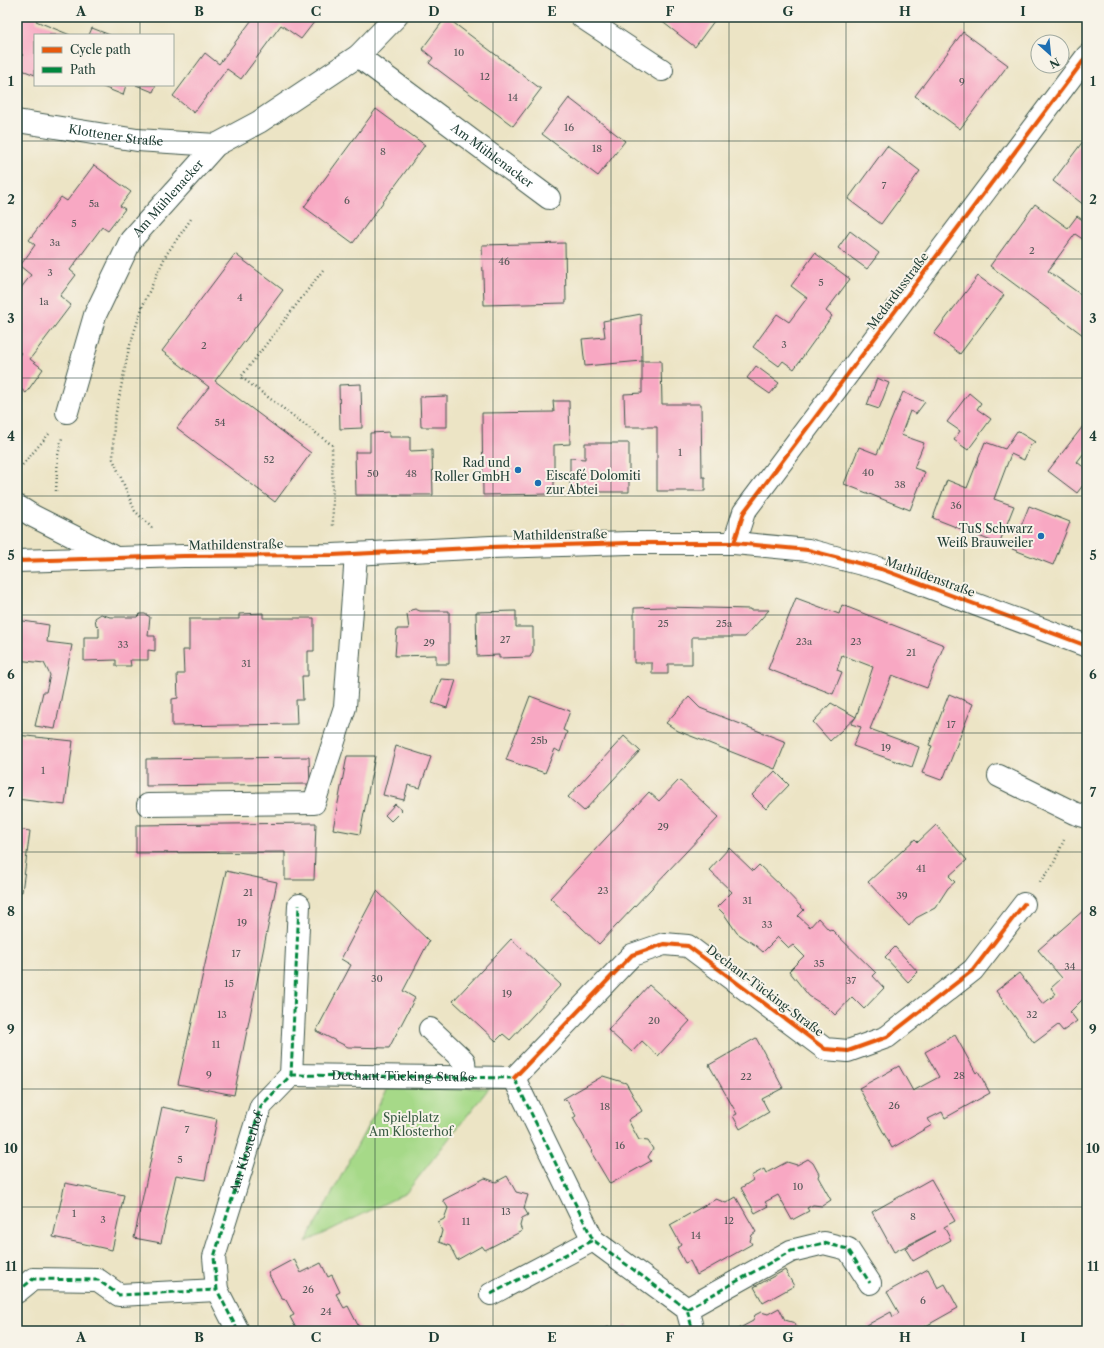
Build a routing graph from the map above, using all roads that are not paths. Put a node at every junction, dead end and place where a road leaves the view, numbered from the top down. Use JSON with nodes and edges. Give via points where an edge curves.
{"nodes":[{"id":1,"x":396,"y":17,"type":"edge"},
{"id":2,"x":582,"y":17,"type":"edge"},
{"id":3,"x":358,"y":56,"type":"junction"},
{"id":4,"x":1087,"y":56,"type":"edge"},
{"id":5,"x":662,"y":70,"type":"dead end"},
{"id":6,"x":17,"y":120,"type":"edge"},
{"id":7,"x":216,"y":145,"type":"junction"},
{"id":8,"x":549,"y":198,"type":"dead end"},
{"id":9,"x":67,"y":412,"type":"road end"},
{"id":10,"x":17,"y":506,"type":"edge"},
{"id":11,"x":734,"y":543,"type":"junction"},
{"id":12,"x":356,"y":554,"type":"junction"},
{"id":13,"x":115,"y":558,"type":"junction"},
{"id":14,"x":17,"y":561,"type":"edge"},
{"id":15,"x":1087,"y":646,"type":"edge"},
{"id":16,"x":999,"y":776,"type":"dead end"},
{"id":17,"x":148,"y":805,"type":"dead end"},
{"id":18,"x":1081,"y":815,"type":"edge"},
{"id":19,"x":1024,"y":904,"type":"road end"},
{"id":20,"x":298,"y":905,"type":"dead end"},
{"id":21,"x":430,"y":1029,"type":"dead end"},
{"id":22,"x":291,"y":1075,"type":"junction"},
{"id":23,"x":465,"y":1077,"type":"junction"},
{"id":24,"x":514,"y":1078,"type":"junction"},
{"id":25,"x":593,"y":1240,"type":"junction"},
{"id":26,"x":870,"y":1283,"type":"dead end"},
{"id":27,"x":217,"y":1290,"type":"junction"},
{"id":28,"x":17,"y":1292,"type":"edge"},
{"id":29,"x":491,"y":1294,"type":"dead end"},
{"id":30,"x":687,"y":1309,"type":"junction"},
{"id":31,"x":238,"y":1331,"type":"edge"},
{"id":32,"x":693,"y":1331,"type":"edge"}],
"edges":[{"from":1,"to":3,"type":"street","name":"Am Mühlenacker"},
{"from":2,"to":5,"type":"street"},
{"from":3,"to":7,"type":"street","name":"Am Mühlenacker","via":[[259,122]]},
{"from":3,"to":8,"type":"street","name":"Am Mühlenacker"},
{"from":4,"to":11,"type":"street","name":"Medardusstraße","via":[[744,512]]},
{"from":6,"to":7,"type":"street","name":"Klottener Straße","via":[[137,140]]},
{"from":7,"to":9,"type":"street","name":"Am Mühlenacker","via":[[131,240],[95,315]]},
{"from":10,"to":13,"type":"street"},
{"from":11,"to":12,"type":"street","name":"Mathildenstraße","via":[[491,547]]},
{"from":11,"to":15,"type":"street","name":"Mathildenstraße","via":[[808,550],[881,569]]},
{"from":12,"to":13,"type":"street","name":"Mathildenstraße"},
{"from":12,"to":17,"type":"street","via":[[345,707],[314,803]]},
{"from":13,"to":14,"type":"street","name":"Mathildenstraße"},
{"from":16,"to":18,"type":"street"},
{"from":19,"to":24,"type":"street","name":"Dechant-Tücking-Straße","via":[[973,970],[887,1037],[848,1051],[825,1050],[688,946],[664,944],[632,955]]},
{"from":20,"to":22,"type":"street"},
{"from":21,"to":23,"type":"street","via":[[464,1061]]},
{"from":22,"to":23,"type":"street","name":"Dechant-Tücking-Straße"},
{"from":22,"to":27,"type":"street","name":"Am Klosterhof","via":[[261,1106],[214,1257]]},
{"from":23,"to":24,"type":"street","name":"Dechant-Tücking-Straße"},
{"from":24,"to":25,"type":"street"},
{"from":25,"to":29,"type":"street"},
{"from":25,"to":30,"type":"street"},
{"from":26,"to":30,"type":"street","via":[[848,1249],[824,1243],[791,1251]]},
{"from":27,"to":28,"type":"street","via":[[119,1295],[98,1280],[33,1279]]},
{"from":27,"to":31,"type":"street","name":"Am Klosterhof"},
{"from":30,"to":32,"type":"street"}]}
